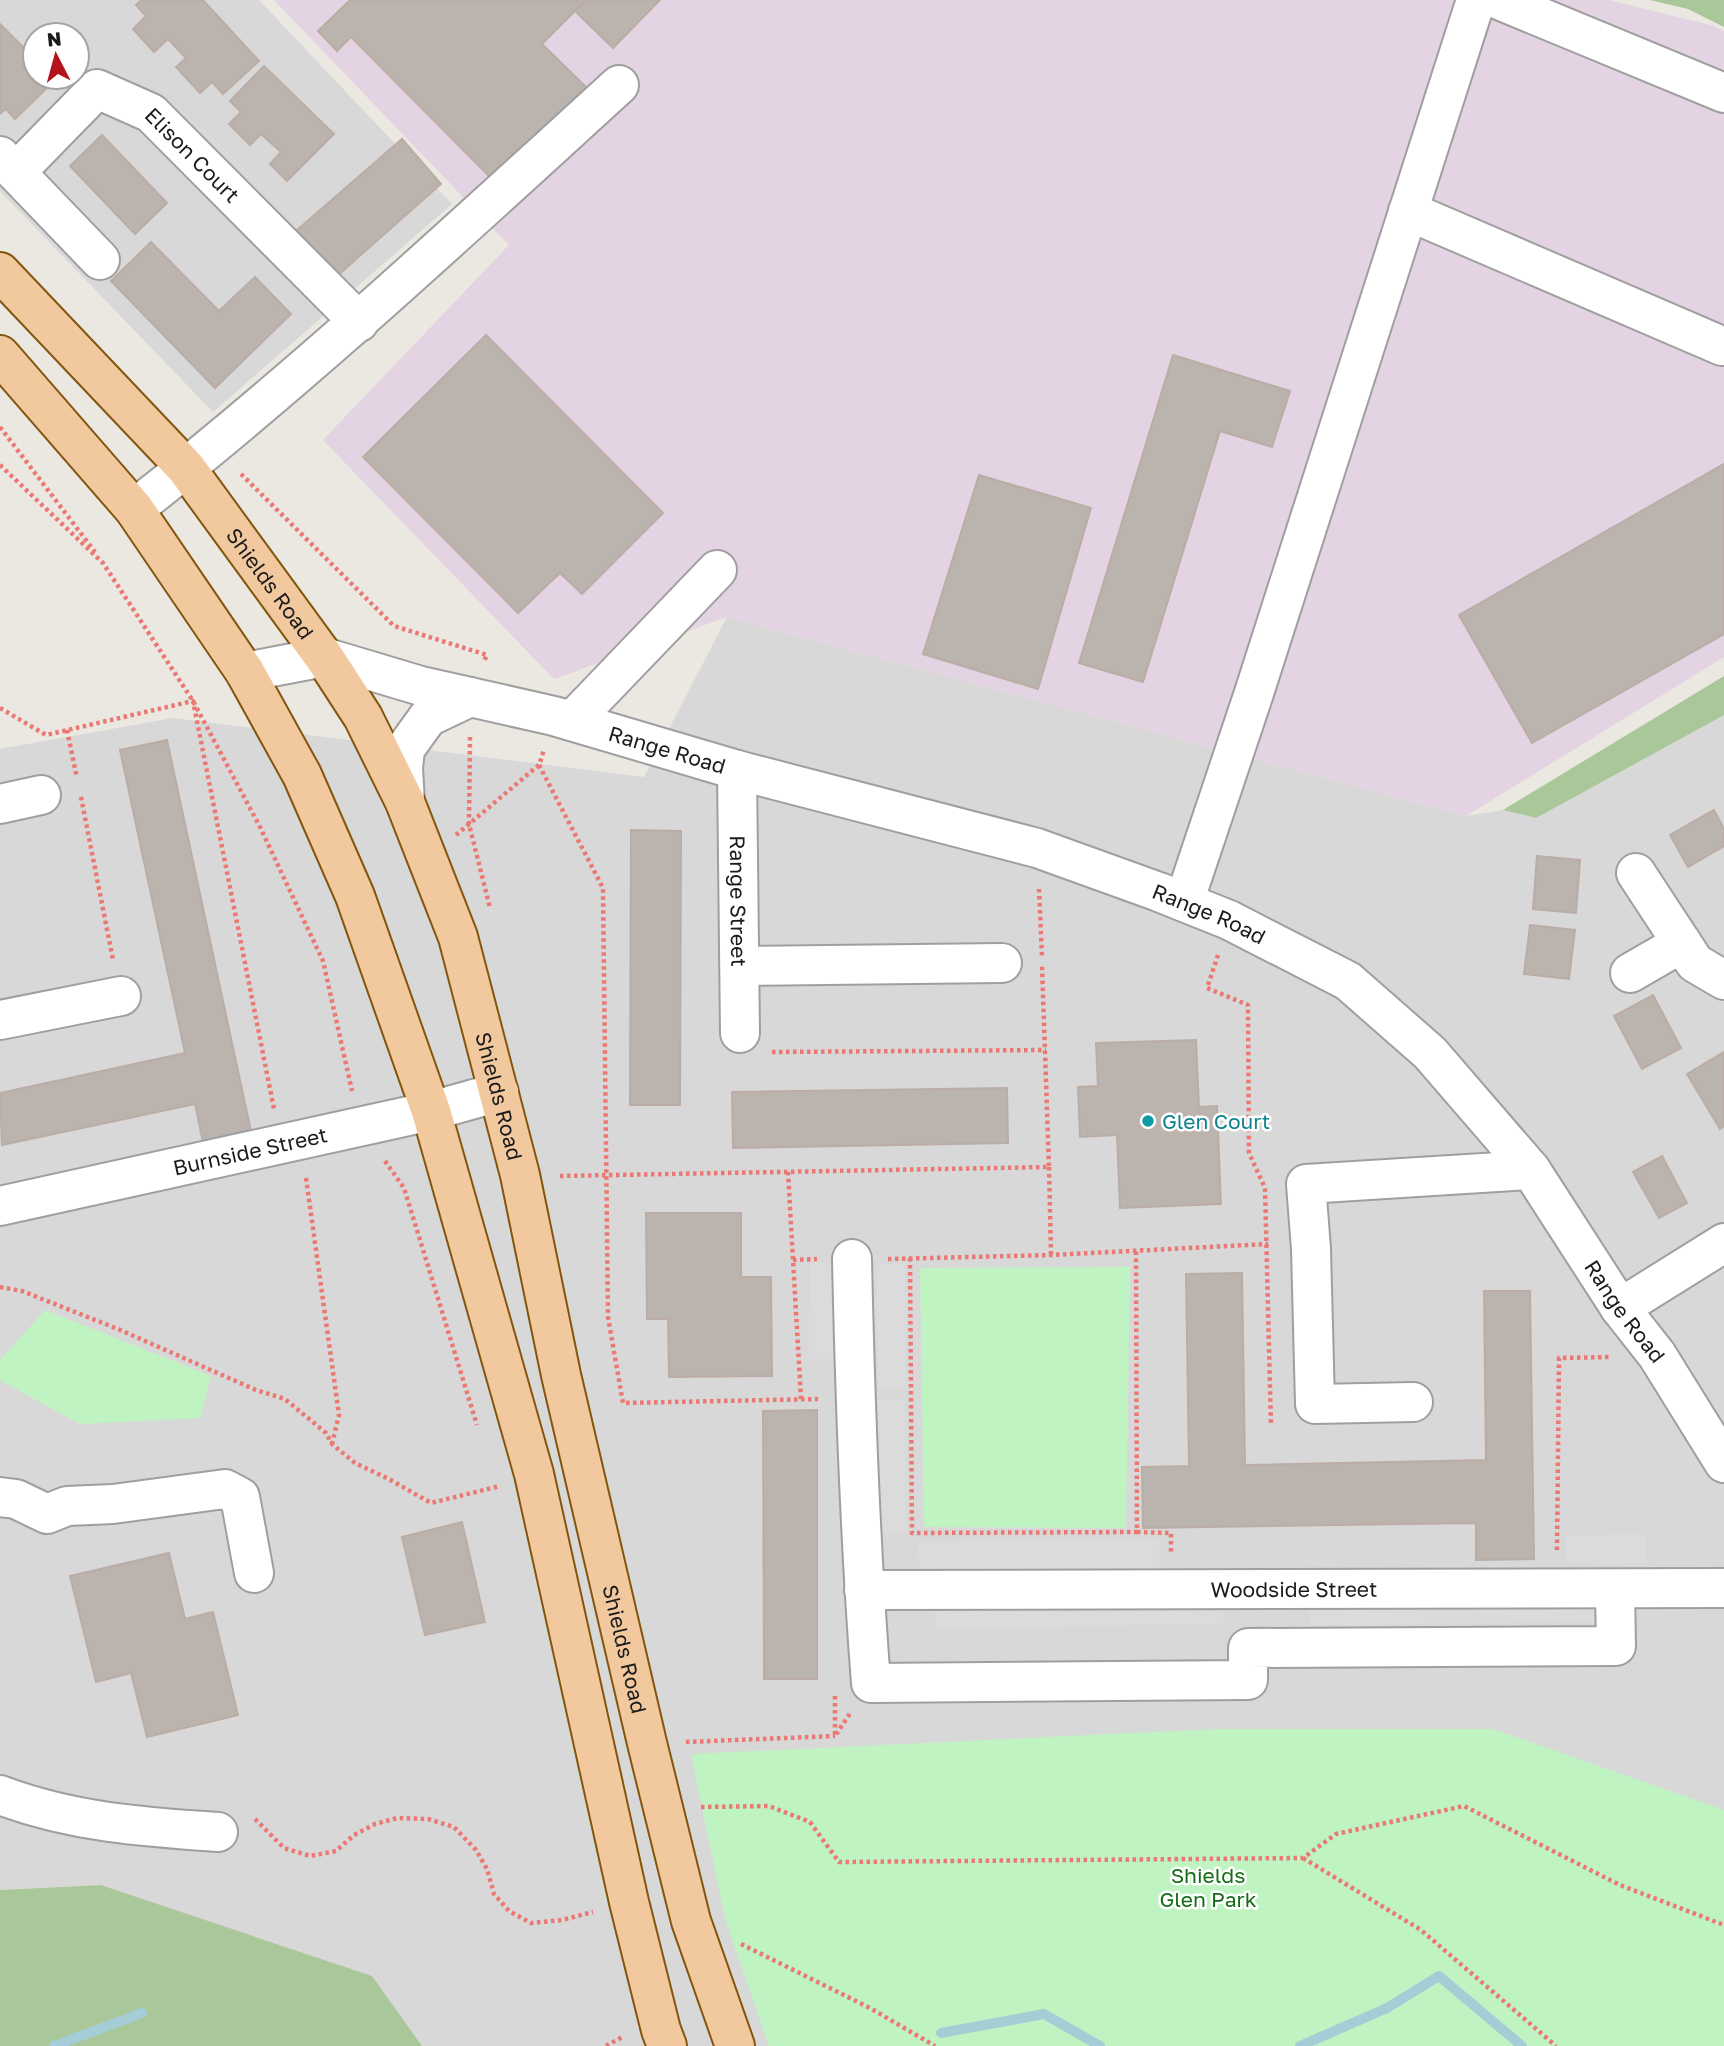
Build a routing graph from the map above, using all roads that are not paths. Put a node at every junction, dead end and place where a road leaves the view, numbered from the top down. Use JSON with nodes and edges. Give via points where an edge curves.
{"nodes":[{"id":1,"x":1476,"y":0,"type":"edge"},
{"id":2,"x":1499,"y":0,"type":"edge"},
{"id":3,"x":619,"y":85,"type":"dead end"},
{"id":4,"x":1724,"y":93,"type":"edge"},
{"id":5,"x":8,"y":164,"type":"edge"},
{"id":6,"x":1408,"y":211,"type":"junction"},
{"id":7,"x":100,"y":260,"type":"dead end"},
{"id":8,"x":0,"y":272,"type":"edge"},
{"id":9,"x":359,"y":322,"type":"junction"},
{"id":10,"x":1722,"y":346,"type":"dead end"},
{"id":11,"x":0,"y":355,"type":"edge"},
{"id":12,"x":199,"y":457,"type":"junction"},
{"id":13,"x":134,"y":509,"type":"junction"},
{"id":14,"x":717,"y":570,"type":"dead end"},
{"id":15,"x":324,"y":657,"type":"junction"},
{"id":16,"x":245,"y":672,"type":"junction"},
{"id":17,"x":470,"y":697,"type":"junction"},
{"id":18,"x":563,"y":718,"type":"junction"},
{"id":19,"x":737,"y":770,"type":"junction"},
{"id":20,"x":41,"y":795,"type":"dead end"},
{"id":21,"x":405,"y":802,"type":"junction"},
{"id":22,"x":0,"y":804,"type":"edge"},
{"id":23,"x":1636,"y":873,"type":"dead end"},
{"id":24,"x":1184,"y":902,"type":"junction"},
{"id":25,"x":1682,"y":943,"type":"junction"},
{"id":26,"x":1002,"y":963,"type":"dead end"},
{"id":27,"x":740,"y":966,"type":"junction"},
{"id":28,"x":1630,"y":973,"type":"dead end"},
{"id":29,"x":1724,"y":980,"type":"edge"},
{"id":30,"x":121,"y":996,"type":"road end"},
{"id":31,"x":0,"y":1020,"type":"edge"},
{"id":32,"x":740,"y":1033,"type":"road end"},
{"id":33,"x":499,"y":1092,"type":"junction"},
{"id":34,"x":431,"y":1111,"type":"junction"},
{"id":35,"x":1531,"y":1170,"type":"junction"},
{"id":36,"x":0,"y":1206,"type":"edge"},
{"id":37,"x":1724,"y":1243,"type":"edge"},
{"id":38,"x":852,"y":1259,"type":"road end"},
{"id":39,"x":1620,"y":1308,"type":"junction"},
{"id":40,"x":1413,"y":1402,"type":"dead end"},
{"id":41,"x":1724,"y":1463,"type":"edge"},
{"id":42,"x":0,"y":1497,"type":"edge"},
{"id":43,"x":254,"y":1573,"type":"dead end"},
{"id":44,"x":1724,"y":1588,"type":"edge"},
{"id":45,"x":1244,"y":1589,"type":"junction"},
{"id":46,"x":1615,"y":1589,"type":"junction"},
{"id":47,"x":864,"y":1591,"type":"junction"},
{"id":48,"x":1248,"y":1648,"type":"junction"},
{"id":49,"x":0,"y":1794,"type":"edge"},
{"id":50,"x":218,"y":1832,"type":"road end"},
{"id":51,"x":667,"y":2046,"type":"edge"},
{"id":52,"x":735,"y":2046,"type":"edge"}],
"edges":[{"from":1,"to":6,"type":"street"},
{"from":2,"to":4,"type":"street"},
{"from":3,"to":9,"type":"street"},
{"from":5,"to":7,"type":"street","name":"Elison Court"},
{"from":5,"to":9,"type":"street","name":"Elison Court","via":[[97,89],[152,113]]},
{"from":6,"to":10,"type":"street"},
{"from":6,"to":24,"type":"street"},
{"from":8,"to":12,"type":"main road","name":"Shields Road"},
{"from":9,"to":12,"type":"street"},
{"from":11,"to":13,"type":"main road"},
{"from":12,"to":13,"type":"street"},
{"from":12,"to":15,"type":"main road","name":"Shields Road"},
{"from":13,"to":16,"type":"main road"},
{"from":14,"to":18,"type":"street"},
{"from":15,"to":16,"type":"street","name":"Range Road"},
{"from":15,"to":17,"type":"street","name":"Range Road"},
{"from":15,"to":21,"type":"main road","name":"Shields Road","via":[[363,717]]},
{"from":16,"to":34,"type":"main road","via":[[302,775],[355,896]]},
{"from":17,"to":18,"type":"street","name":"Range Road"},
{"from":17,"to":21,"type":"street","via":[[428,717],[405,749]]},
{"from":18,"to":19,"type":"street","name":"Range Road"},
{"from":19,"to":24,"type":"street","name":"Range Road","via":[[1037,848]]},
{"from":19,"to":27,"type":"street","name":"Range Street"},
{"from":20,"to":22,"type":"street"},
{"from":21,"to":33,"type":"main road","name":"Shields Road","via":[[458,937]]},
{"from":23,"to":25,"type":"street"},
{"from":24,"to":35,"type":"street","name":"Range Road","via":[[1348,981],[1430,1053]]},
{"from":25,"to":28,"type":"street"},
{"from":25,"to":29,"type":"street","via":[[1695,962]]},
{"from":26,"to":27,"type":"street"},
{"from":27,"to":32,"type":"street","name":"Range Street"},
{"from":30,"to":31,"type":"street"},
{"from":33,"to":34,"type":"street","name":"Burnside Street"},
{"from":33,"to":52,"type":"main road","name":"Shields Road","via":[[691,1921]]},
{"from":34,"to":36,"type":"street","name":"Burnside Street"},
{"from":34,"to":51,"type":"main road","via":[[534,1474],[629,1902]]},
{"from":35,"to":39,"type":"street","name":"Range Road"},
{"from":35,"to":40,"type":"street","via":[[1306,1184],[1315,1404]]},
{"from":37,"to":39,"type":"street"},
{"from":38,"to":47,"type":"street"},
{"from":39,"to":41,"type":"street","name":"Range Road","via":[[1657,1355]]},
{"from":42,"to":43,"type":"street","via":[[16,1499],[47,1514],[67,1506],[225,1489],[240,1497]]},
{"from":44,"to":46,"type":"street","name":"Woodside Street"},
{"from":45,"to":46,"type":"street","name":"Woodside Street"},
{"from":45,"to":47,"type":"street","name":"Woodside Street"},
{"from":45,"to":48,"type":"street"},
{"from":46,"to":48,"type":"street","via":[[1616,1646]]},
{"from":47,"to":48,"type":"street","via":[[871,1683],[1248,1680]]},
{"from":49,"to":50,"type":"street","via":[[36,1809],[128,1826]]}]}
